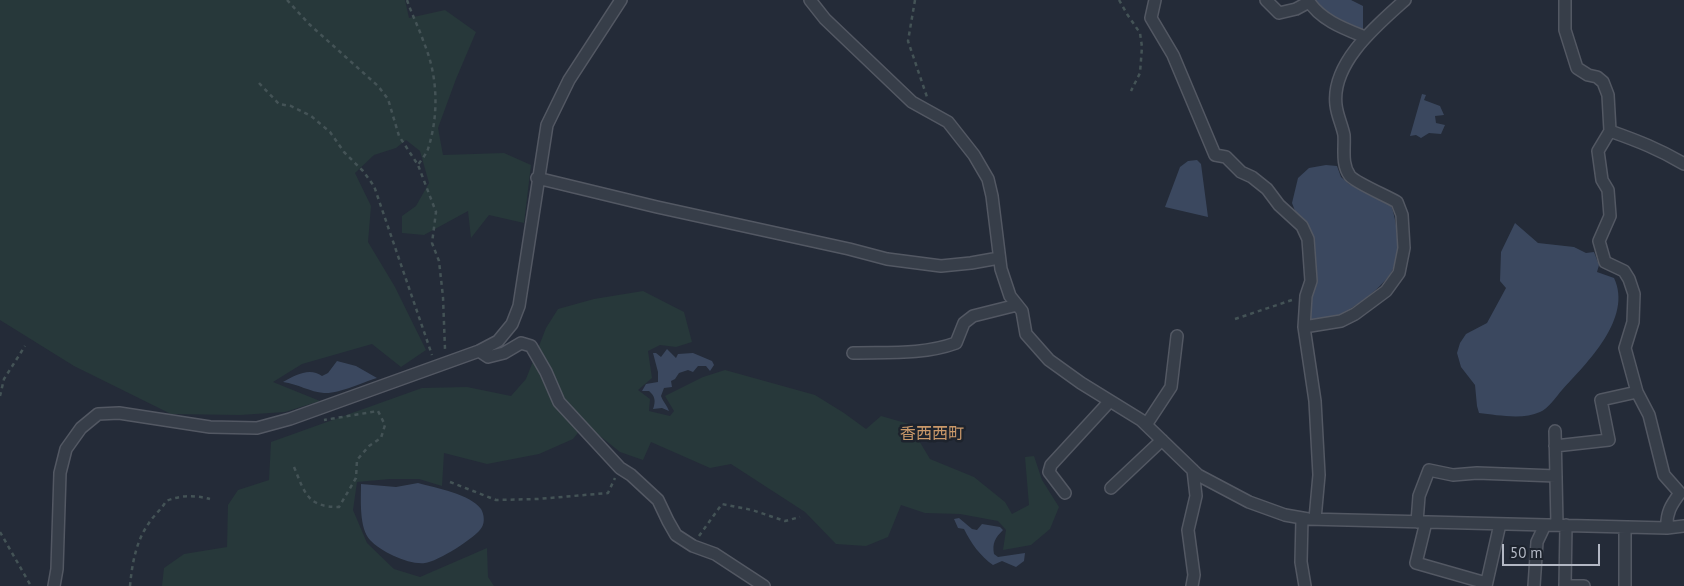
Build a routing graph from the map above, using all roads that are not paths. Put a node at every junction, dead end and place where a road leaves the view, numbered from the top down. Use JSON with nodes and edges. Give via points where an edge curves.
{"nodes":[{"id":1,"x":621,"y":0,"type":"edge"},
{"id":2,"x":810,"y":0,"type":"edge"},
{"id":3,"x":1155,"y":0,"type":"edge"},
{"id":4,"x":1266,"y":0,"type":"edge"},
{"id":5,"x":1405,"y":0,"type":"edge"},
{"id":6,"x":1565,"y":0,"type":"edge"},
{"id":7,"x":1309,"y":1,"type":"edge"},
{"id":8,"x":1365,"y":38,"type":"junction"},
{"id":9,"x":1610,"y":131,"type":"junction"},
{"id":10,"x":1684,"y":164,"type":"edge"},
{"id":11,"x":537,"y":178,"type":"junction"},
{"id":12,"x":998,"y":258,"type":"junction"},
{"id":13,"x":1017,"y":305,"type":"junction"},
{"id":14,"x":1304,"y":327,"type":"junction"},
{"id":15,"x":1176,"y":336,"type":"dead end"},
{"id":16,"x":479,"y":351,"type":"junction"},
{"id":17,"x":853,"y":353,"type":"dead end"},
{"id":18,"x":1637,"y":392,"type":"junction"},
{"id":19,"x":1110,"y":401,"type":"junction"},
{"id":20,"x":1146,"y":425,"type":"junction"},
{"id":21,"x":1555,"y":431,"type":"dead end"},
{"id":22,"x":1162,"y":440,"type":"junction"},
{"id":23,"x":1555,"y":446,"type":"junction"},
{"id":24,"x":1193,"y":470,"type":"junction"},
{"id":25,"x":1556,"y":476,"type":"junction"},
{"id":26,"x":1111,"y":488,"type":"dead end"},
{"id":27,"x":1065,"y":493,"type":"dead end"},
{"id":28,"x":1302,"y":518,"type":"junction"},
{"id":29,"x":1315,"y":519,"type":"junction"},
{"id":30,"x":1422,"y":522,"type":"junction"},
{"id":31,"x":1500,"y":524,"type":"junction"},
{"id":32,"x":1545,"y":525,"type":"junction"},
{"id":33,"x":1562,"y":525,"type":"junction"},
{"id":34,"x":1684,"y":526,"type":"edge"},
{"id":35,"x":1625,"y":527,"type":"junction"},
{"id":36,"x":1667,"y":528,"type":"junction"},
{"id":37,"x":1486,"y":584,"type":"edge"},
{"id":38,"x":54,"y":586,"type":"edge"},
{"id":39,"x":764,"y":586,"type":"edge"},
{"id":40,"x":1192,"y":586,"type":"edge"},
{"id":41,"x":1305,"y":586,"type":"edge"},
{"id":42,"x":1534,"y":586,"type":"edge"},
{"id":43,"x":1584,"y":586,"type":"edge"},
{"id":44,"x":1626,"y":586,"type":"edge"}],
"edges":[{"from":1,"to":11,"type":"street","via":[[569,80],[547,125]]},
{"from":2,"to":12,"type":"street","via":[[825,19],[912,102],[948,122],[974,155],[988,179],[992,196]]},
{"from":3,"to":14,"type":"street","via":[[1152,18],[1173,55],[1214,155],[1226,157],[1241,172],[1267,189],[1302,226],[1308,239],[1311,281],[1306,296]]},
{"from":4,"to":7,"type":"street","via":[[1279,13],[1296,9]]},
{"from":5,"to":8,"type":"street"},
{"from":6,"to":9,"type":"street","via":[[1565,30],[1577,68],[1604,82]]},
{"from":7,"to":8,"type":"street","via":[[1339,26]]},
{"from":8,"to":14,"type":"street","via":[[1346,63],[1338,82],[1336,104],[1344,134],[1344,166],[1351,177],[1397,202],[1402,215],[1404,248],[1400,273],[1386,291],[1355,314],[1341,321]]},
{"from":9,"to":10,"type":"street","via":[[1661,150]]},
{"from":9,"to":18,"type":"street","via":[[1598,151],[1602,180],[1610,203],[1610,216],[1599,241],[1605,262],[1624,271],[1634,294],[1626,348]]},
{"from":11,"to":12,"type":"street","via":[[886,260],[941,266]]},
{"from":11,"to":16,"type":"street","via":[[518,306],[512,324],[498,341]]},
{"from":12,"to":13,"type":"street","via":[[1010,296]]},
{"from":13,"to":17,"type":"street","via":[[973,316],[964,323],[956,343],[942,348]]},
{"from":13,"to":19,"type":"street","via":[[1022,311],[1026,334],[1049,360]]},
{"from":14,"to":29,"type":"street","via":[[1315,401],[1319,475]]},
{"from":15,"to":20,"type":"street","via":[[1171,387]]},
{"from":16,"to":38,"type":"street","via":[[257,428],[210,427],[119,413],[98,414],[81,428],[66,449],[60,473]]},
{"from":16,"to":39,"type":"street","via":[[488,357],[522,343],[532,346],[559,402],[620,468],[658,500],[676,535],[693,546],[716,554]]},
{"from":18,"to":23,"type":"street","via":[[1601,400],[1608,440]]},
{"from":18,"to":36,"type":"street","via":[[1649,415],[1664,475],[1680,493],[1666,516]]},
{"from":19,"to":20,"type":"street"},
{"from":19,"to":27,"type":"street","via":[[1051,464],[1049,472]]},
{"from":20,"to":22,"type":"street"},
{"from":21,"to":23,"type":"street"},
{"from":22,"to":24,"type":"street"},
{"from":22,"to":26,"type":"street"},
{"from":23,"to":25,"type":"street"},
{"from":24,"to":28,"type":"street","via":[[1249,502]]},
{"from":24,"to":40,"type":"street","via":[[1196,496],[1188,530],[1194,575]]},
{"from":25,"to":30,"type":"street","via":[[1453,475],[1429,470],[1419,496]]},
{"from":25,"to":33,"type":"street"},
{"from":28,"to":29,"type":"street"},
{"from":28,"to":41,"type":"street","via":[[1301,562]]},
{"from":29,"to":30,"type":"street"},
{"from":30,"to":31,"type":"street"},
{"from":30,"to":37,"type":"street","via":[[1416,563]]},
{"from":31,"to":32,"type":"street"},
{"from":31,"to":37,"type":"street"},
{"from":32,"to":33,"type":"street"},
{"from":32,"to":42,"type":"street","via":[[1537,542]]},
{"from":33,"to":35,"type":"street"},
{"from":33,"to":43,"type":"street","via":[[1565,586]]},
{"from":34,"to":36,"type":"street"},
{"from":35,"to":36,"type":"street"},
{"from":35,"to":44,"type":"street"}]}
